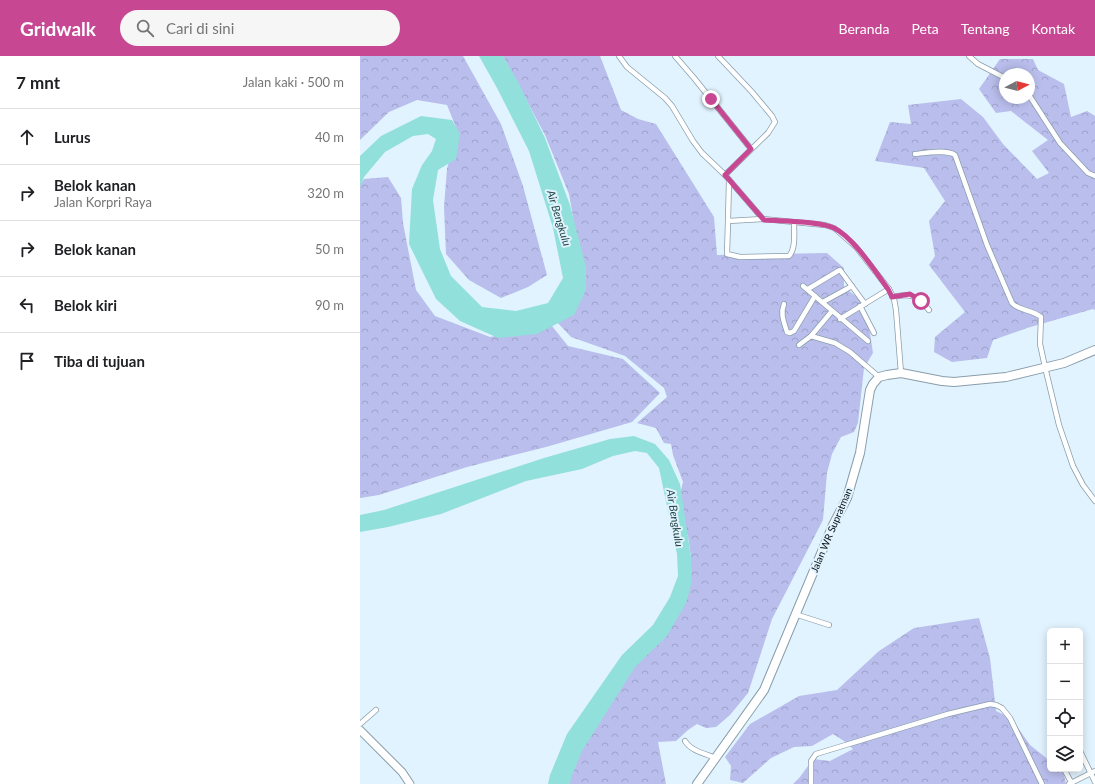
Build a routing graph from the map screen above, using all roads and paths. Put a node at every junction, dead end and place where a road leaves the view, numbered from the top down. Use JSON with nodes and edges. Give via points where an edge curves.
{"nodes":[{"id":1,"x":619,"y":56,"type":"edge"},
{"id":2,"x":675,"y":56,"type":"edge"},
{"id":3,"x":718,"y":56,"type":"edge"},
{"id":4,"x":969,"y":56,"type":"edge"},
{"id":5,"x":999,"y":75,"type":"edge"},
{"id":6,"x":1035,"y":104,"type":"edge"},
{"id":7,"x":751,"y":149,"type":"junction"},
{"id":8,"x":915,"y":154,"type":"dead end"},
{"id":9,"x":725,"y":175,"type":"junction"},
{"id":10,"x":1095,"y":176,"type":"edge"},
{"id":11,"x":729,"y":180,"type":"junction"},
{"id":12,"x":764,"y":220,"type":"junction"},
{"id":13,"x":728,"y":221,"type":"junction"},
{"id":14,"x":794,"y":222,"type":"junction"},
{"id":15,"x":852,"y":286,"type":"junction"},
{"id":16,"x":888,"y":289,"type":"junction"},
{"id":17,"x":815,"y":296,"type":"junction"},
{"id":18,"x":892,"y":297,"type":"junction"},
{"id":19,"x":823,"y":302,"type":"junction"},
{"id":20,"x":784,"y":304,"type":"dead end"},
{"id":21,"x":863,"y":305,"type":"junction"},
{"id":22,"x":929,"y":310,"type":"dead end"},
{"id":23,"x":832,"y":311,"type":"junction"},
{"id":24,"x":840,"y":319,"type":"junction"},
{"id":25,"x":874,"y":333,"type":"dead end"},
{"id":26,"x":811,"y":336,"type":"junction"},
{"id":27,"x":868,"y":341,"type":"dead end"},
{"id":28,"x":799,"y":345,"type":"dead end"},
{"id":29,"x":1095,"y":350,"type":"edge"},
{"id":30,"x":1045,"y":368,"type":"junction"},
{"id":31,"x":901,"y":373,"type":"junction"},
{"id":32,"x":879,"y":377,"type":"junction"},
{"id":33,"x":1095,"y":501,"type":"edge"},
{"id":34,"x":795,"y":614,"type":"junction"},
{"id":35,"x":829,"y":625,"type":"dead end"},
{"id":36,"x":376,"y":710,"type":"dead end"},
{"id":37,"x":360,"y":724,"type":"edge"},
{"id":38,"x":360,"y":730,"type":"edge"},
{"id":39,"x":685,"y":741,"type":"dead end"},
{"id":40,"x":1083,"y":756,"type":"edge"},
{"id":41,"x":716,"y":758,"type":"junction"},
{"id":42,"x":1065,"y":772,"type":"edge"},
{"id":43,"x":1093,"y":772,"type":"edge"},
{"id":44,"x":1095,"y":782,"type":"edge"},
{"id":45,"x":410,"y":784,"type":"edge"},
{"id":46,"x":697,"y":784,"type":"edge"},
{"id":47,"x":811,"y":784,"type":"edge"},
{"id":48,"x":1042,"y":784,"type":"edge"},
{"id":49,"x":1071,"y":784,"type":"edge"}],
"edges":[{"from":1,"to":9,"type":"street","via":[[627,67],[666,98],[693,141]]},
{"from":2,"to":7,"type":"street"},
{"from":3,"to":7,"type":"street","via":[[774,119],[772,127]]},
{"from":4,"to":5,"type":"street"},
{"from":6,"to":10,"type":"street","via":[[1060,143],[1088,173]]},
{"from":7,"to":9,"type":"street"},
{"from":8,"to":30,"type":"street","via":[[951,152],[955,155],[987,245],[1012,303],[1041,317],[1040,344]]},
{"from":9,"to":11,"type":"street"},
{"from":11,"to":12,"type":"street"},
{"from":11,"to":13,"type":"street"},
{"from":12,"to":13,"type":"street"},
{"from":12,"to":14,"type":"street"},
{"from":13,"to":14,"type":"street","via":[[727,253],[740,257],[788,256],[792,249]]},
{"from":14,"to":16,"type":"street","via":[[834,228],[856,247]]},
{"from":15,"to":17,"type":"street","via":[[839,270],[805,288]]},
{"from":15,"to":19,"type":"street"},
{"from":15,"to":21,"type":"street"},
{"from":16,"to":18,"type":"street"},
{"from":16,"to":21,"type":"street"},
{"from":17,"to":19,"type":"street"},
{"from":17,"to":20,"type":"street","via":[[794,331],[790,333],[787,332],[782,316]]},
{"from":18,"to":22,"type":"street","via":[[910,294]]},
{"from":18,"to":31,"type":"street","via":[[896,310]]},
{"from":19,"to":23,"type":"street"},
{"from":21,"to":24,"type":"street"},
{"from":21,"to":25,"type":"street"},
{"from":23,"to":24,"type":"street"},
{"from":23,"to":26,"type":"street"},
{"from":24,"to":27,"type":"street"},
{"from":26,"to":28,"type":"street"},
{"from":26,"to":32,"type":"street","via":[[835,343],[850,352]]},
{"from":29,"to":30,"type":"highway","via":[[1074,360]]},
{"from":30,"to":31,"type":"highway","via":[[1006,377],[966,382],[942,382]]},
{"from":30,"to":33,"type":"street","via":[[1059,425],[1073,466]]},
{"from":31,"to":32,"type":"highway"},
{"from":32,"to":34,"type":"highway","name":"Jalan WR Supratman","via":[[870,390],[860,453],[847,498]]},
{"from":34,"to":35,"type":"street"},
{"from":34,"to":41,"type":"highway","name":"Jalan WR Supratman","via":[[764,690]]},
{"from":36,"to":37,"type":"street"},
{"from":38,"to":45,"type":"main road","via":[[402,772]]},
{"from":39,"to":41,"type":"street","via":[[688,746]]},
{"from":40,"to":43,"type":"street"},
{"from":41,"to":46,"type":"highway","name":"Jalan WR Supratman"},
{"from":42,"to":49,"type":"street"},
{"from":43,"to":44,"type":"street"},
{"from":43,"to":49,"type":"street"},
{"from":47,"to":48,"type":"street","via":[[811,761],[816,754],[990,704],[1002,708],[1010,718]]}]}
